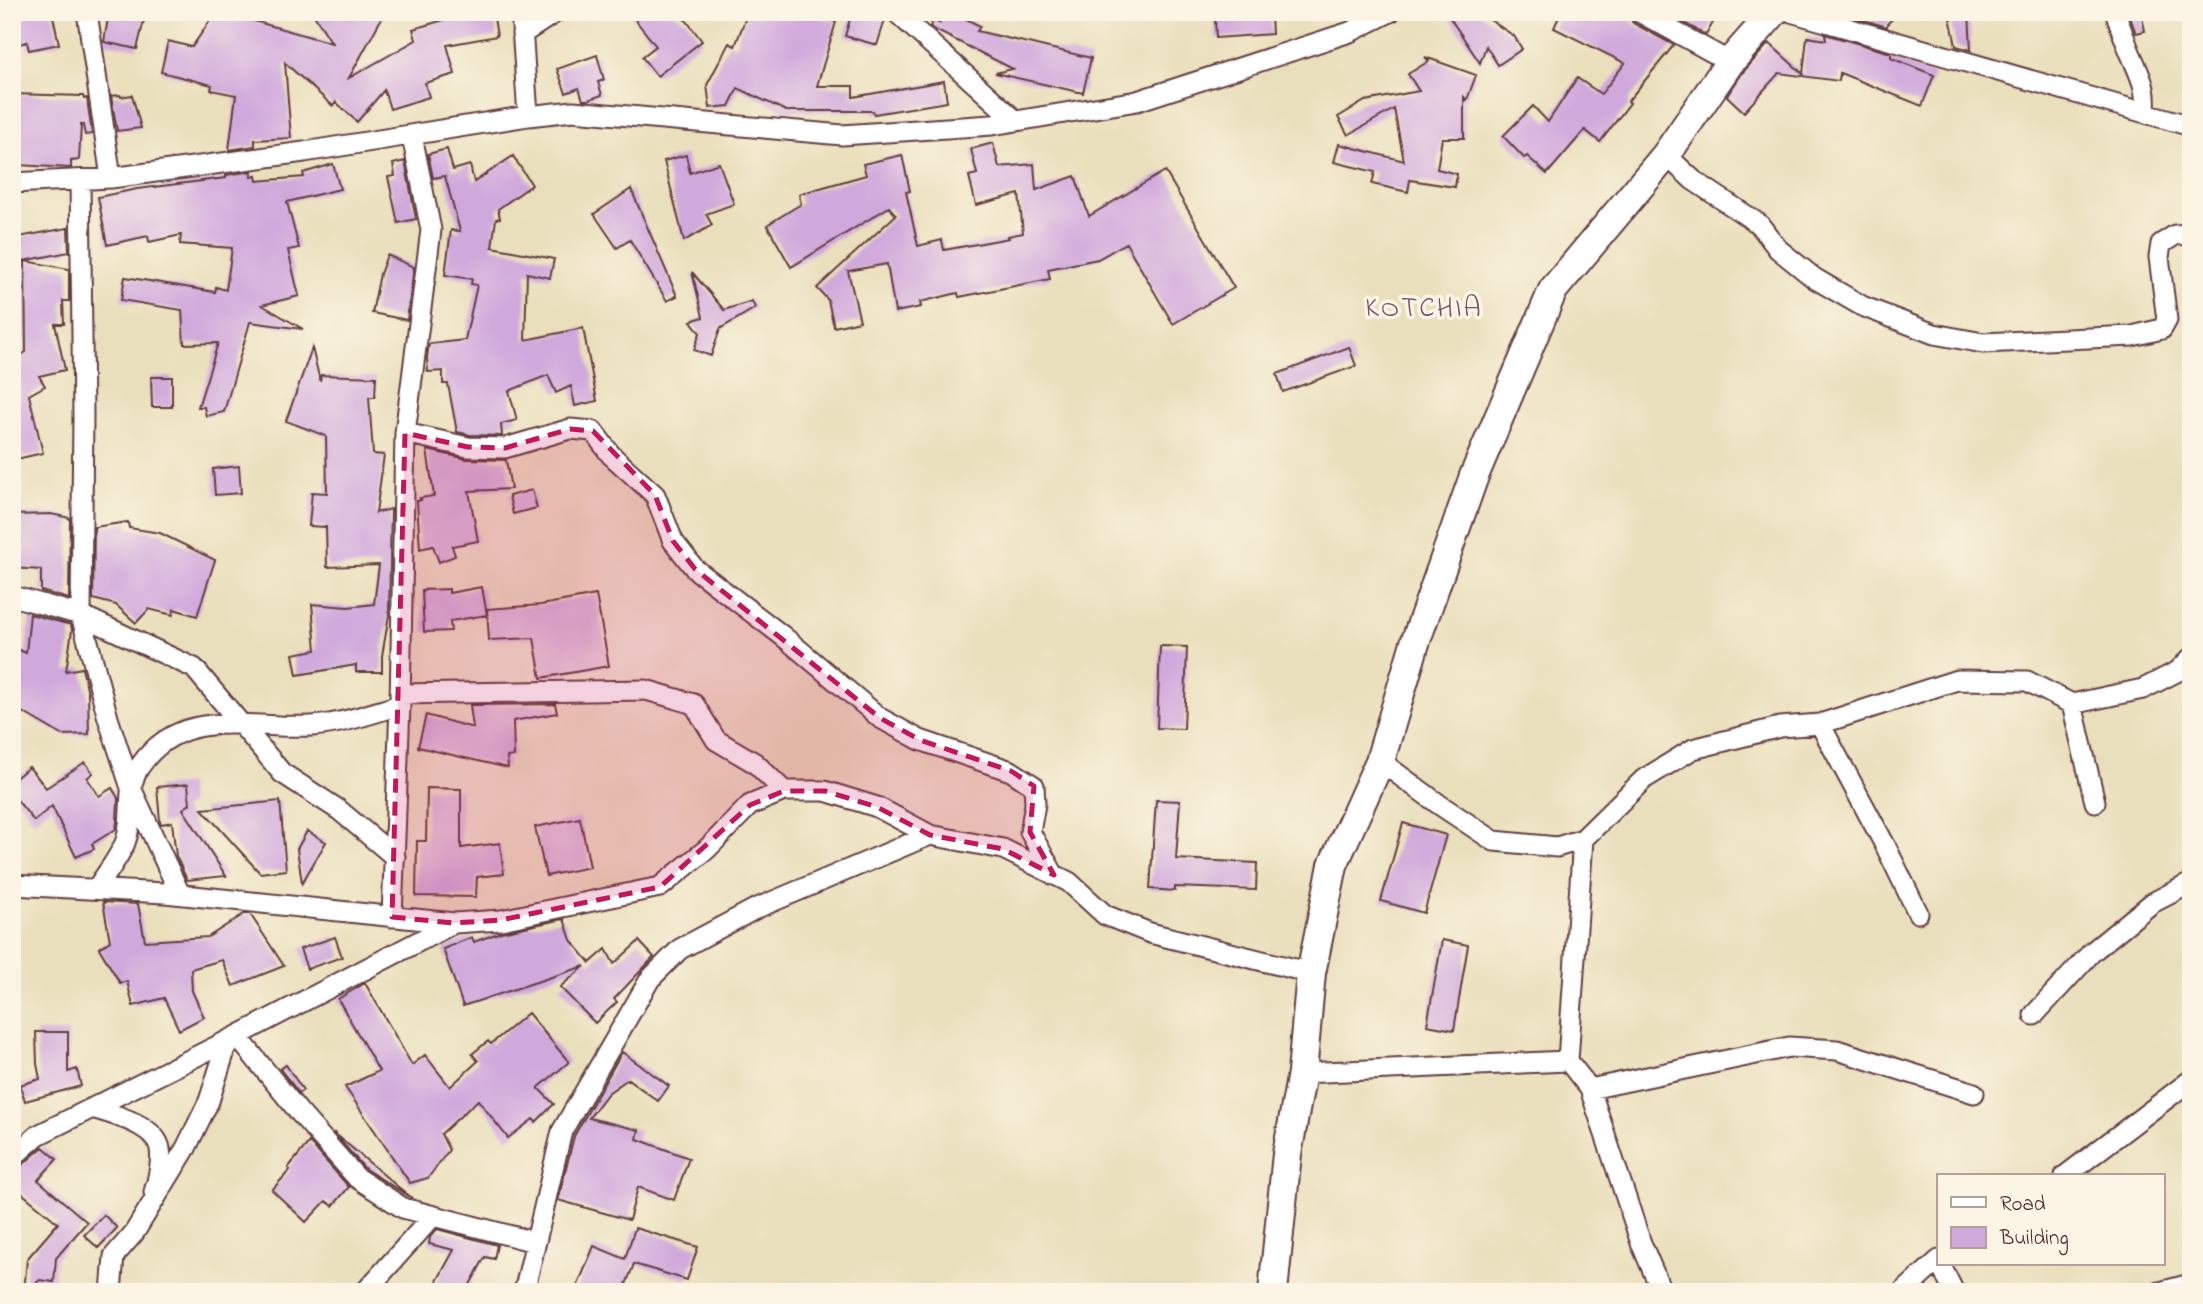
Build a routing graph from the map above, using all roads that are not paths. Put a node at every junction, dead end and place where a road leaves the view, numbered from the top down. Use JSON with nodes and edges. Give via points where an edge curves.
{"nodes":[{"id":1,"x":87,"y":12,"type":"edge"},
{"id":2,"x":521,"y":12,"type":"edge"},
{"id":3,"x":556,"y":12,"type":"edge"},
{"id":4,"x":897,"y":12,"type":"edge"},
{"id":5,"x":1390,"y":12,"type":"edge"},
{"id":6,"x":1639,"y":12,"type":"edge"},
{"id":7,"x":1774,"y":12,"type":"edge"},
{"id":8,"x":1791,"y":12,"type":"edge"},
{"id":9,"x":2115,"y":12,"type":"edge"},
{"id":10,"x":523,"y":34,"type":"junction"},
{"id":11,"x":1730,"y":62,"type":"junction"},
{"id":12,"x":2146,"y":112,"type":"junction"},
{"id":13,"x":528,"y":116,"type":"junction"},
{"id":14,"x":1016,"y":121,"type":"junction"},
{"id":15,"x":2191,"y":126,"type":"edge"},
{"id":16,"x":412,"y":136,"type":"junction"},
{"id":17,"x":1666,"y":155,"type":"junction"},
{"id":18,"x":111,"y":178,"type":"junction"},
{"id":19,"x":80,"y":180,"type":"junction"},
{"id":20,"x":12,"y":183,"type":"edge"},
{"id":21,"x":2191,"y":234,"type":"edge"},
{"id":22,"x":405,"y":433,"type":"junction"},
{"id":23,"x":12,"y":596,"type":"edge"},
{"id":24,"x":81,"y":615,"type":"junction"},
{"id":25,"x":2191,"y":658,"type":"edge"},
{"id":26,"x":400,"y":700,"type":"junction"},
{"id":27,"x":2072,"y":704,"type":"junction"},
{"id":28,"x":238,"y":722,"type":"junction"},
{"id":29,"x":1820,"y":724,"type":"junction"},
{"id":30,"x":1380,"y":761,"type":"junction"},
{"id":31,"x":131,"y":788,"type":"junction"},
{"id":32,"x":784,"y":791,"type":"junction"},
{"id":33,"x":2095,"y":802,"type":"dead end"},
{"id":34,"x":930,"y":835,"type":"junction"},
{"id":35,"x":1583,"y":839,"type":"junction"},
{"id":36,"x":395,"y":857,"type":"junction"},
{"id":37,"x":1054,"y":875,"type":"junction"},
{"id":38,"x":2191,"y":883,"type":"edge"},
{"id":39,"x":12,"y":885,"type":"edge"},
{"id":40,"x":97,"y":888,"type":"junction"},
{"id":41,"x":180,"y":894,"type":"junction"},
{"id":42,"x":1918,"y":912,"type":"dead end"},
{"id":43,"x":392,"y":916,"type":"junction"},
{"id":44,"x":454,"y":923,"type":"junction"},
{"id":45,"x":1311,"y":973,"type":"junction"},
{"id":46,"x":2034,"y":1015,"type":"dead end"},
{"id":47,"x":232,"y":1038,"type":"junction"},
{"id":48,"x":1568,"y":1060,"type":"junction"},
{"id":49,"x":1302,"y":1073,"type":"junction"},
{"id":50,"x":2191,"y":1080,"type":"edge"},
{"id":51,"x":1590,"y":1089,"type":"junction"},
{"id":52,"x":1975,"y":1093,"type":"dead end"},
{"id":53,"x":92,"y":1108,"type":"junction"},
{"id":54,"x":12,"y":1158,"type":"edge"},
{"id":55,"x":2068,"y":1174,"type":"edge"},
{"id":56,"x":150,"y":1206,"type":"junction"},
{"id":57,"x":433,"y":1216,"type":"junction"},
{"id":58,"x":536,"y":1242,"type":"junction"},
{"id":59,"x":1937,"y":1264,"type":"edge"},
{"id":60,"x":1941,"y":1266,"type":"edge"},
{"id":61,"x":2191,"y":1284,"type":"edge"},
{"id":62,"x":1268,"y":1288,"type":"edge"},
{"id":63,"x":111,"y":1292,"type":"edge"},
{"id":64,"x":365,"y":1292,"type":"edge"},
{"id":65,"x":524,"y":1292,"type":"edge"},
{"id":66,"x":1662,"y":1292,"type":"edge"},
{"id":67,"x":1903,"y":1292,"type":"edge"},
{"id":68,"x":1954,"y":1292,"type":"edge"},
{"id":69,"x":2160,"y":1292,"type":"edge"}],
"edges":[{"from":1,"to":18,"type":"street"},
{"from":2,"to":10,"type":"street"},
{"from":3,"to":10,"type":"street"},
{"from":4,"to":14,"type":"street"},
{"from":5,"to":14,"type":"street","via":[[1350,32],[1137,101]]},
{"from":6,"to":11,"type":"street"},
{"from":7,"to":11,"type":"main road"},
{"from":8,"to":12,"type":"street"},
{"from":9,"to":12,"type":"street","via":[[2141,75]]},
{"from":10,"to":13,"type":"street"},
{"from":11,"to":17,"type":"main road"},
{"from":12,"to":15,"type":"street"},
{"from":13,"to":14,"type":"street","via":[[573,111],[842,135]]},
{"from":13,"to":16,"type":"street"},
{"from":16,"to":18,"type":"street"},
{"from":16,"to":22,"type":"street","via":[[431,230]]},
{"from":17,"to":21,"type":"street","via":[[1693,180],[1759,224],[1778,249],[1814,278],[1890,318],[1934,334],[1983,343],[2132,335],[2162,329],[2167,320],[2161,244],[2175,235]]},
{"from":17,"to":30,"type":"main road","via":[[1553,290],[1474,476],[1415,642]]},
{"from":18,"to":19,"type":"street"},
{"from":19,"to":20,"type":"street"},
{"from":19,"to":24,"type":"street"},
{"from":22,"to":26,"type":"street"},
{"from":22,"to":37,"type":"street","via":[[468,447],[505,448],[570,429],[593,431],[611,455],[655,495],[673,541],[695,569],[880,718],[920,740],[1011,771],[1034,786],[1030,832]]},
{"from":23,"to":24,"type":"street"},
{"from":24,"to":28,"type":"street","via":[[194,668]]},
{"from":24,"to":31,"type":"street"},
{"from":25,"to":27,"type":"street","via":[[2178,671],[2143,689]]},
{"from":26,"to":28,"type":"street","via":[[337,723]]},
{"from":26,"to":32,"type":"street","via":[[646,690],[694,704],[716,740],[755,762]]},
{"from":26,"to":36,"type":"street"},
{"from":27,"to":29,"type":"street","via":[[2027,681],[1957,680]]},
{"from":27,"to":33,"type":"street"},
{"from":28,"to":31,"type":"street","via":[[177,733],[155,747]]},
{"from":28,"to":36,"type":"street","via":[[282,773],[339,810]]},
{"from":29,"to":35,"type":"street","via":[[1780,727],[1693,748],[1644,779]]},
{"from":29,"to":42,"type":"street"},
{"from":30,"to":35,"type":"street","via":[[1494,841],[1557,847]]},
{"from":30,"to":45,"type":"main road","via":[[1333,865]]},
{"from":31,"to":40,"type":"street","via":[[125,842]]},
{"from":31,"to":41,"type":"street"},
{"from":32,"to":34,"type":"street","via":[[825,791],[877,807]]},
{"from":32,"to":44,"type":"street","via":[[750,805],[707,849],[660,887],[501,920]]},
{"from":34,"to":37,"type":"street","via":[[1003,849]]},
{"from":34,"to":58,"type":"street","via":[[755,909],[680,949],[650,979],[562,1130]]},
{"from":35,"to":48,"type":"street"},
{"from":36,"to":43,"type":"street"},
{"from":37,"to":45,"type":"street","via":[[1069,882],[1105,915],[1150,933]]},
{"from":38,"to":46,"type":"street","via":[[2152,902],[2092,952]]},
{"from":39,"to":40,"type":"street"},
{"from":40,"to":41,"type":"street"},
{"from":41,"to":43,"type":"street"},
{"from":43,"to":44,"type":"street"},
{"from":44,"to":47,"type":"street"},
{"from":45,"to":49,"type":"main road"},
{"from":47,"to":53,"type":"street"},
{"from":47,"to":56,"type":"street","via":[[209,1101]]},
{"from":47,"to":57,"type":"street","via":[[357,1178],[403,1208]]},
{"from":48,"to":49,"type":"street"},
{"from":48,"to":51,"type":"street"},
{"from":49,"to":62,"type":"main road"},
{"from":50,"to":55,"type":"street"},
{"from":51,"to":52,"type":"street","via":[[1789,1047],[1837,1050]]},
{"from":51,"to":66,"type":"street"},
{"from":53,"to":54,"type":"street","via":[[38,1135]]},
{"from":53,"to":56,"type":"street","via":[[125,1119],[156,1139],[160,1149]]},
{"from":56,"to":63,"type":"street","via":[[114,1256]]},
{"from":57,"to":58,"type":"street"},
{"from":57,"to":64,"type":"street"},
{"from":58,"to":65,"type":"street"},
{"from":59,"to":67,"type":"street"},
{"from":60,"to":68,"type":"street"},
{"from":61,"to":69,"type":"street"}]}
